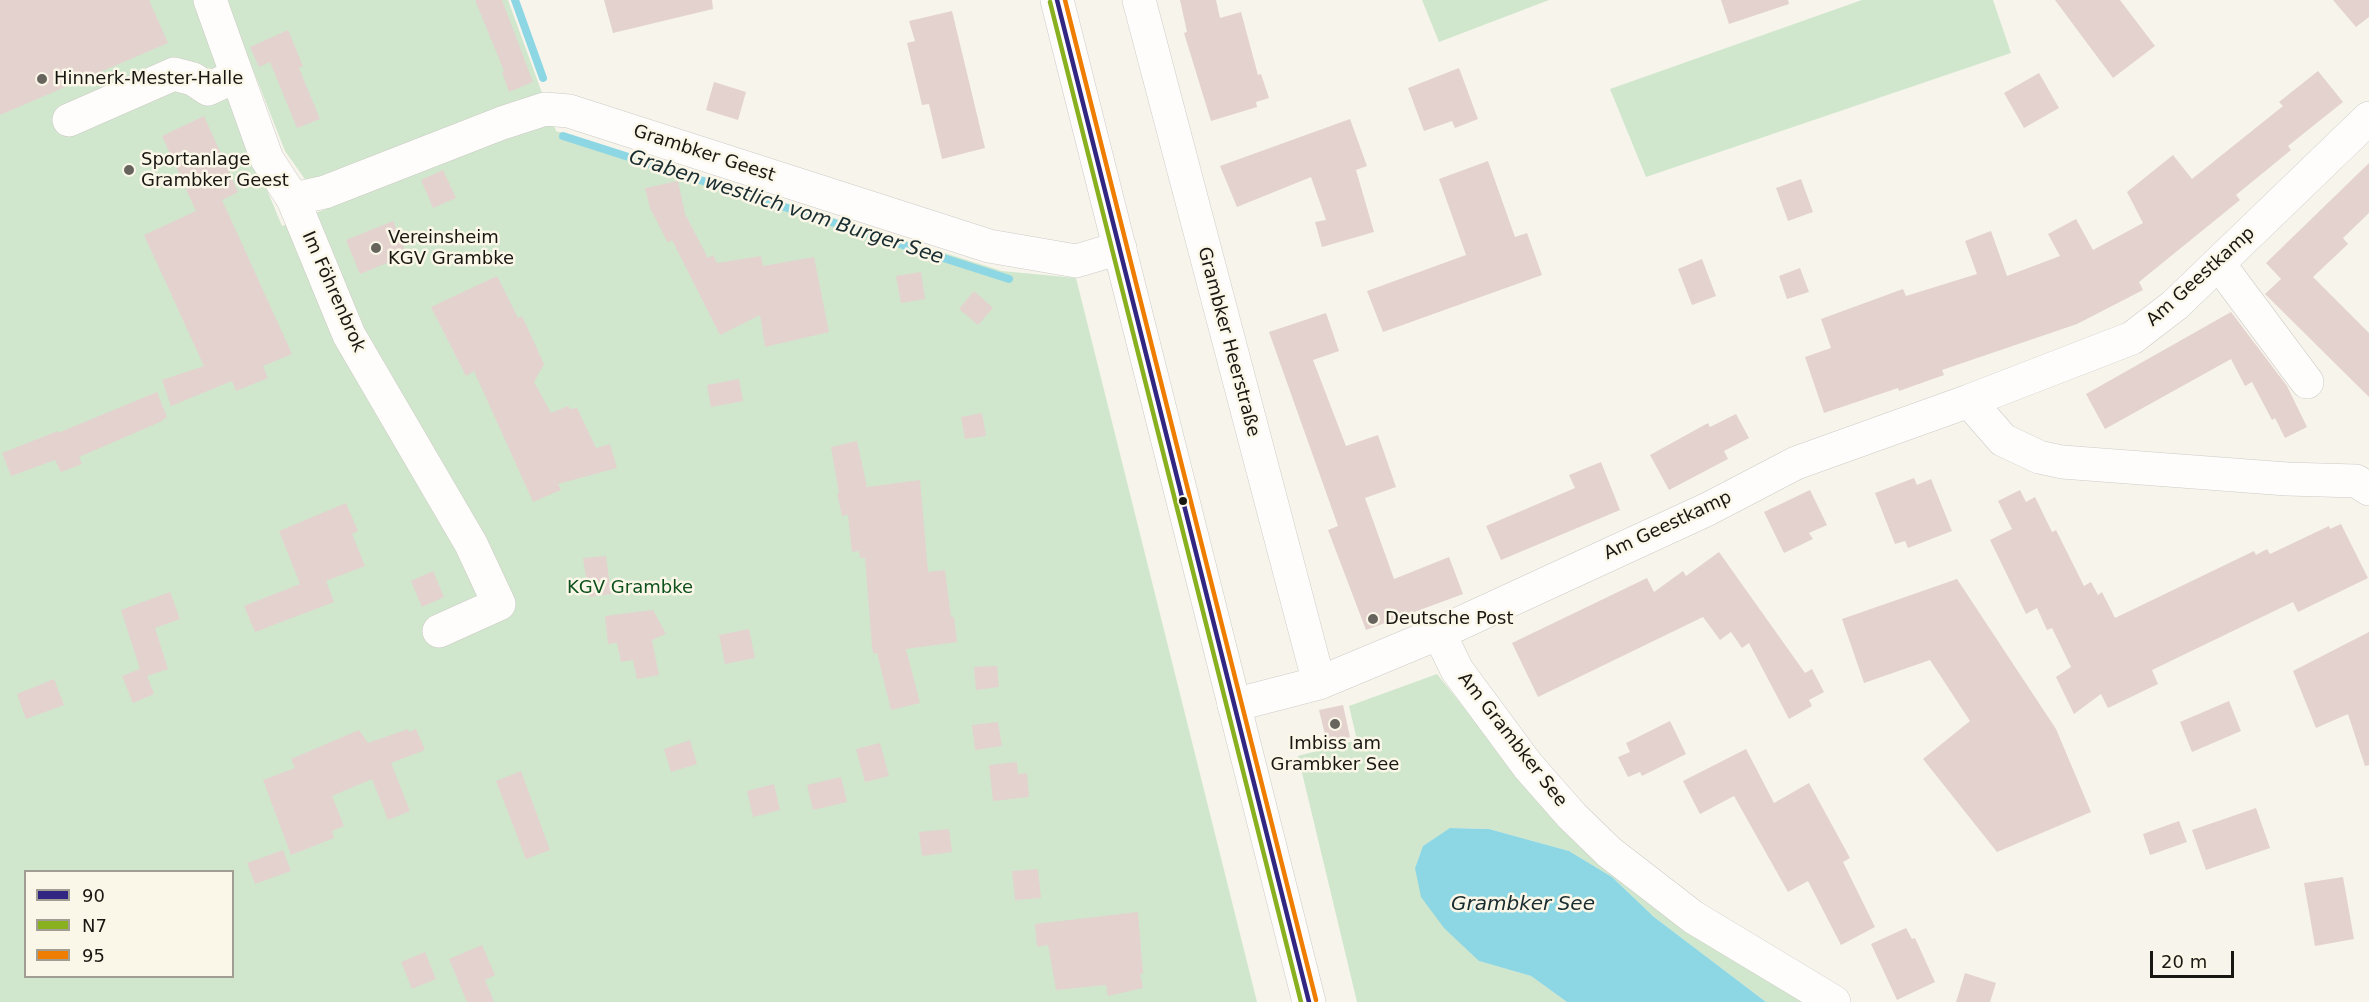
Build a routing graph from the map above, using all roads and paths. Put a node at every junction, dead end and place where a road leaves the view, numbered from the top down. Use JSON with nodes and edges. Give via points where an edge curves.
{"nodes":[{"id":1,"x":210,"y":0,"type":"edge"},
{"id":2,"x":1057,"y":0,"type":"edge"},
{"id":3,"x":1139,"y":0,"type":"edge"},
{"id":4,"x":236,"y":76,"type":"junction"},
{"id":5,"x":2369,"y":118,"type":"edge"},
{"id":6,"x":69,"y":120,"type":"dead end"},
{"id":7,"x":293,"y":200,"type":"junction"},
{"id":8,"x":1120,"y":248,"type":"junction"},
{"id":9,"x":2219,"y":264,"type":"junction"},
{"id":10,"x":2307,"y":382,"type":"dead end"},
{"id":11,"x":1969,"y":402,"type":"junction"},
{"id":12,"x":2369,"y":489,"type":"edge"},
{"id":13,"x":439,"y":631,"type":"dead end"},
{"id":14,"x":1439,"y":633,"type":"junction"},
{"id":15,"x":1319,"y":683,"type":"junction"},
{"id":16,"x":1234,"y":705,"type":"junction"},
{"id":17,"x":1309,"y":1002,"type":"edge"},
{"id":18,"x":1834,"y":1002,"type":"edge"}],
"edges":[{"from":1,"to":4,"type":"street","name":"Im Föhrenbrok"},
{"from":2,"to":8,"type":"street"},
{"from":3,"to":15,"type":"street","name":"Grambker Heerstraße"},
{"from":4,"to":6,"type":"street","via":[[208,90],[192,79],[174,74]]},
{"from":4,"to":7,"type":"street","name":"Im Föhrenbrok","via":[[267,159]]},
{"from":5,"to":9,"type":"street","name":"Am Geestkamp"},
{"from":7,"to":8,"type":"street","name":"Grambker Geest","via":[[325,192],[545,109],[569,111],[988,246],[1076,261]]},
{"from":7,"to":13,"type":"street","name":"Im Föhrenbrok","via":[[349,335],[471,544],[499,604]]},
{"from":8,"to":16,"type":"street"},
{"from":9,"to":10,"type":"street"},
{"from":9,"to":11,"type":"street","name":"Am Geestkamp","via":[[2132,338]]},
{"from":11,"to":12,"type":"street","via":[[2003,441],[2039,457],[2062,462],[2356,481]]},
{"from":11,"to":14,"type":"street","name":"Am Geestkamp","via":[[1797,463],[1708,509]]},
{"from":14,"to":15,"type":"street","name":"Am Geestkamp"},
{"from":14,"to":18,"type":"street","name":"Am Grambker See","via":[[1457,670],[1528,766],[1609,852],[1693,917]]},
{"from":15,"to":16,"type":"street","name":"Am Geestkamp"},
{"from":16,"to":17,"type":"street"}]}
